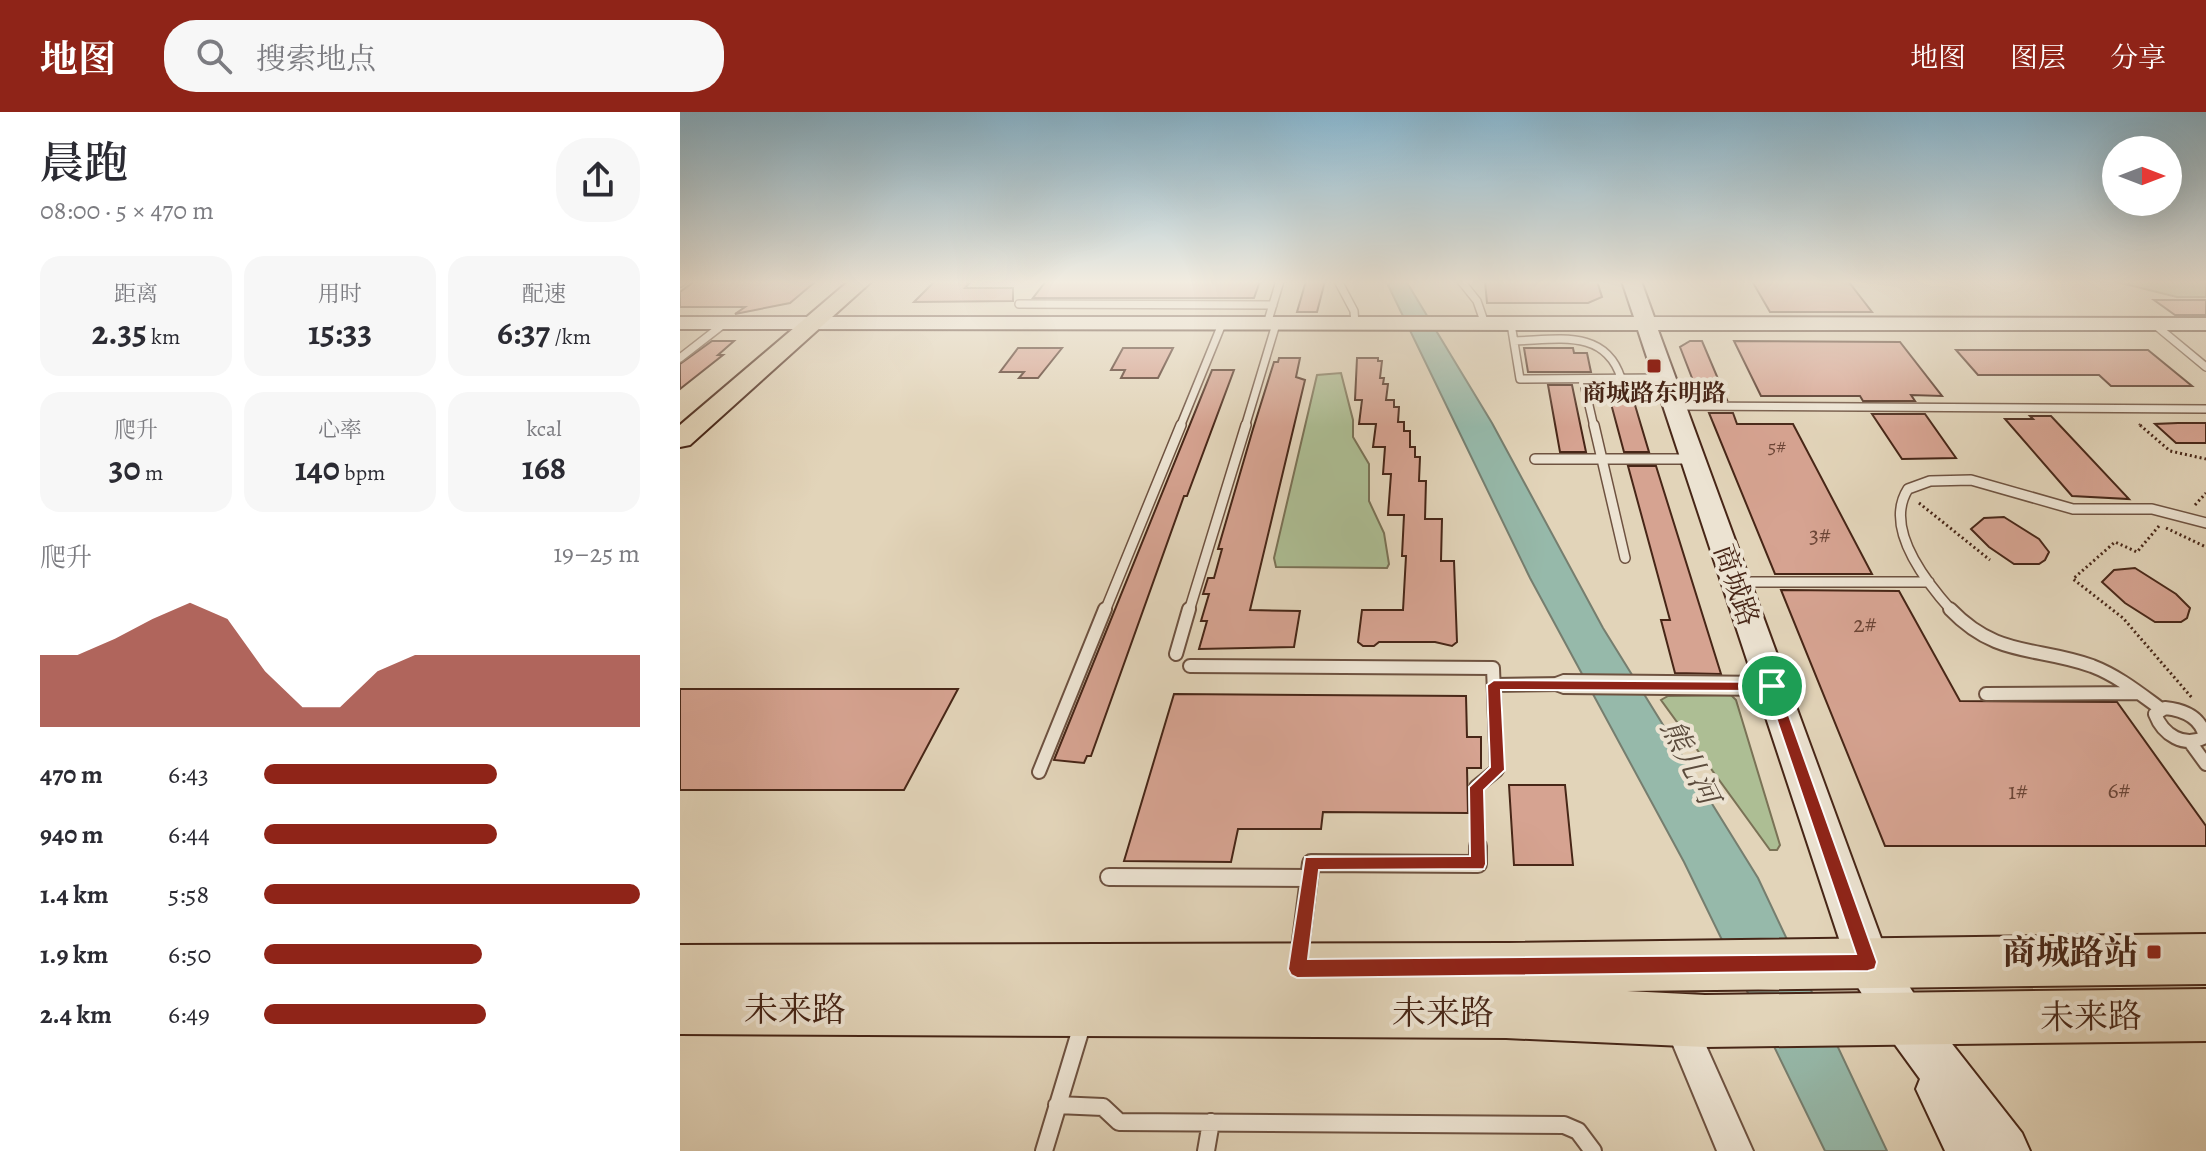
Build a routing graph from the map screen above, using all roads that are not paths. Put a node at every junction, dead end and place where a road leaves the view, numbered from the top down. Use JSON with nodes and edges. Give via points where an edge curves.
{"nodes":[{"id":1,"x":717,"y":329,"type":"edge"},
{"id":2,"x":793,"y":329,"type":"edge"},
{"id":3,"x":795,"y":329,"type":"edge"},
{"id":4,"x":1220,"y":329,"type":"edge"},
{"id":5,"x":1268,"y":329,"type":"edge"},
{"id":6,"x":1501,"y":329,"type":"edge"},
{"id":7,"x":1564,"y":329,"type":"edge"},
{"id":8,"x":1647,"y":329,"type":"edge"},
{"id":9,"x":2161,"y":329,"type":"edge"},
{"id":10,"x":1512,"y":333,"type":"junction"},
{"id":11,"x":680,"y":358,"type":"edge"},
{"id":12,"x":2206,"y":367,"type":"edge"},
{"id":13,"x":1621,"y":378,"type":"junction"},
{"id":14,"x":1585,"y":388,"type":"dead end"},
{"id":15,"x":1669,"y":392,"type":"junction"},
{"id":16,"x":2206,"y":409,"type":"edge"},
{"id":17,"x":680,"y":413,"type":"edge"},
{"id":18,"x":680,"y":439,"type":"edge"},
{"id":19,"x":1535,"y":459,"type":"dead end"},
{"id":20,"x":1602,"y":459,"type":"junction"},
{"id":21,"x":1693,"y":459,"type":"junction"},
{"id":22,"x":2206,"y":523,"type":"edge"},
{"id":23,"x":1625,"y":558,"type":"dead end"},
{"id":24,"x":1736,"y":582,"type":"junction"},
{"id":25,"x":1929,"y":582,"type":"junction"},
{"id":26,"x":1176,"y":654,"type":"dead end"},
{"id":27,"x":1190,"y":666,"type":"dead end"},
{"id":28,"x":1563,"y":684,"type":"joint"},
{"id":29,"x":1494,"y":685,"type":"junction"},
{"id":30,"x":1772,"y":686,"type":"junction"},
{"id":31,"x":2138,"y":693,"type":"junction"},
{"id":32,"x":1986,"y":694,"type":"dead end"},
{"id":33,"x":2161,"y":709,"type":"junction"},
{"id":34,"x":2201,"y":719,"type":"edge"},
{"id":35,"x":2190,"y":742,"type":"junction"},
{"id":36,"x":2206,"y":764,"type":"edge"},
{"id":37,"x":1039,"y":772,"type":"dead end"},
{"id":38,"x":1109,"y":877,"type":"dead end"},
{"id":39,"x":1309,"y":878,"type":"junction"},
{"id":40,"x":2206,"y":959,"type":"edge"},
{"id":41,"x":1868,"y":962,"type":"junction"},
{"id":42,"x":1297,"y":969,"type":"junction"},
{"id":43,"x":680,"y":970,"type":"edge"},
{"id":44,"x":680,"y":1008,"type":"edge"},
{"id":45,"x":1086,"y":1010,"type":"junction"},
{"id":46,"x":2206,"y":1015,"type":"edge"},
{"id":47,"x":1904,"y":1019,"type":"junction"},
{"id":48,"x":1692,"y":1021,"type":"junction"},
{"id":49,"x":1057,"y":1105,"type":"junction"},
{"id":50,"x":1211,"y":1122,"type":"junction"},
{"id":51,"x":1044,"y":1151,"type":"edge"},
{"id":52,"x":1206,"y":1151,"type":"edge"},
{"id":53,"x":1593,"y":1151,"type":"edge"},
{"id":54,"x":1735,"y":1151,"type":"edge"},
{"id":55,"x":1972,"y":1151,"type":"edge"},
{"id":56,"x":2004,"y":1151,"type":"edge"}],
"edges":[{"from":1,"to":11,"type":"lane"},
{"from":2,"to":17,"type":"main road"},
{"from":3,"to":18,"type":"main road"},
{"from":4,"to":37,"type":"lane"},
{"from":5,"to":26,"type":"lane"},
{"from":6,"to":10,"type":"street"},
{"from":7,"to":10,"type":"street"},
{"from":8,"to":15,"type":"street","name":"商城路"},
{"from":9,"to":12,"type":"lane"},
{"from":10,"to":13,"type":"lane","via":[[1598,346],[1615,358]]},
{"from":10,"to":13,"type":"lane","via":[[1520,379]]},
{"from":13,"to":15,"type":"lane"},
{"from":14,"to":20,"type":"lane"},
{"from":15,"to":16,"type":"lane"},
{"from":15,"to":21,"type":"street","name":"商城路"},
{"from":19,"to":20,"type":"lane"},
{"from":20,"to":21,"type":"lane"},
{"from":20,"to":23,"type":"lane"},
{"from":21,"to":24,"type":"street","name":"商城路"},
{"from":22,"to":25,"type":"lane","via":[[2154,509],[2073,509],[1976,479],[1938,478],[1908,489],[1898,507],[1905,536]]},
{"from":24,"to":25,"type":"lane"},
{"from":24,"to":30,"type":"street","name":"商城路"},
{"from":25,"to":31,"type":"lane","via":[[1958,618],[1982,636],[2019,651],[2097,668]]},
{"from":27,"to":29,"type":"lane","via":[[1493,668]]},
{"from":28,"to":29,"type":"lane"},
{"from":28,"to":30,"type":"street"},
{"from":29,"to":39,"type":"lane","via":[[1497,770],[1476,787],[1478,864],[1311,863]]},
{"from":30,"to":41,"type":"street","name":"商城路"},
{"from":31,"to":32,"type":"lane"},
{"from":31,"to":33,"type":"lane"},
{"from":33,"to":34,"type":"lane","via":[[2174,708]]},
{"from":33,"to":35,"type":"lane","via":[[2155,714],[2160,727]]},
{"from":34,"to":35,"type":"lane","via":[[2205,737]]},
{"from":35,"to":36,"type":"lane"},
{"from":38,"to":39,"type":"lane"},
{"from":39,"to":42,"type":"lane"},
{"from":40,"to":41,"type":"main road","name":"未来路"},
{"from":41,"to":42,"type":"main road","name":"未来路"},
{"from":41,"to":47,"type":"street","name":"商城路"},
{"from":42,"to":43,"type":"main road","name":"未来路"},
{"from":44,"to":45,"type":"main road","name":"未来路"},
{"from":45,"to":48,"type":"main road","name":"未来路","via":[[1506,1012]]},
{"from":45,"to":49,"type":"lane"},
{"from":46,"to":47,"type":"main road","name":"未来路"},
{"from":47,"to":48,"type":"main road","name":"未来路"},
{"from":47,"to":55,"type":"street"},
{"from":47,"to":56,"type":"street"},
{"from":48,"to":54,"type":"street"},
{"from":49,"to":50,"type":"lane","via":[[1103,1107],[1119,1122]]},
{"from":49,"to":51,"type":"lane"},
{"from":50,"to":52,"type":"lane"},
{"from":50,"to":53,"type":"lane","via":[[1564,1125],[1578,1131]]}]}
